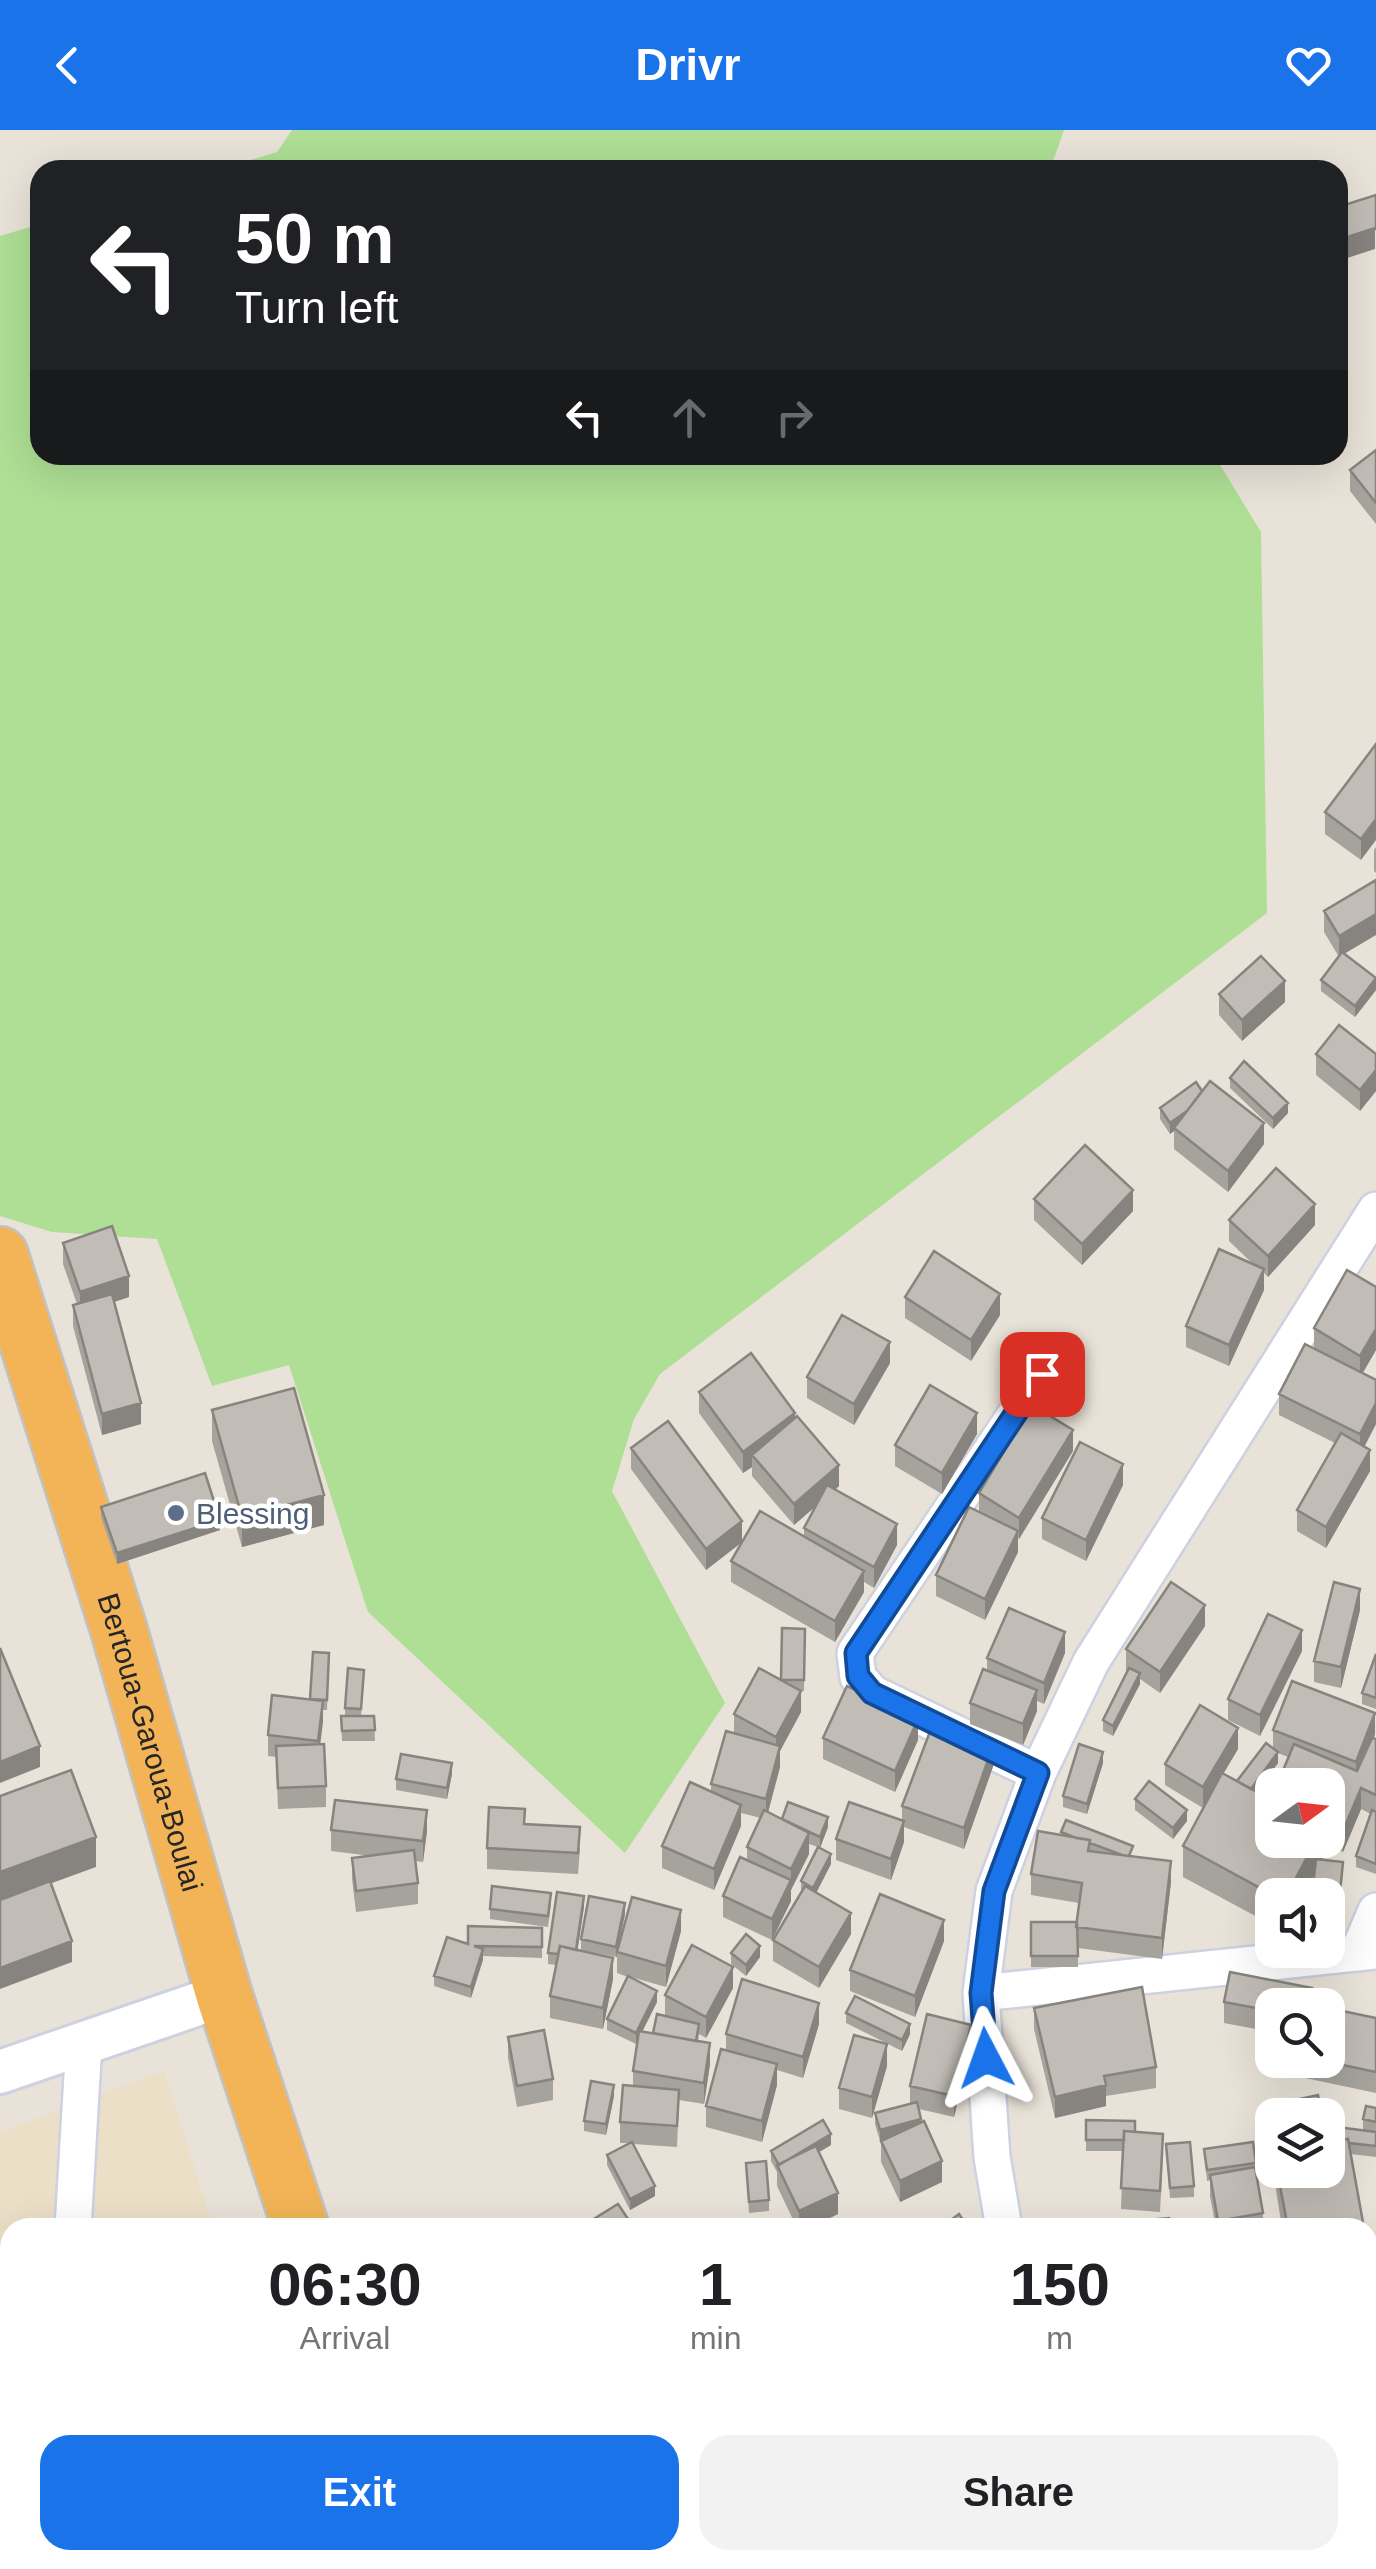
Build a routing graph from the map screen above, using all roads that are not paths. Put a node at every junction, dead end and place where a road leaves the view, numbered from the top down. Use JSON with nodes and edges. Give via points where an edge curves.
{"nodes":[{"id":1,"x":1376,"y":1210,"type":"edge"},
{"id":2,"x":0,"y":1255,"type":"edge"},
{"id":3,"x":14,"y":1344,"type":"edge"},
{"id":4,"x":1042,"y":1374,"type":"dead end"},
{"id":5,"x":1038,"y":1773,"type":"junction"},
{"id":6,"x":1376,"y":1911,"type":"edge"},
{"id":7,"x":1367,"y":1952,"type":"edge"},
{"id":8,"x":981,"y":1993,"type":"junction"},
{"id":9,"x":224,"y":1994,"type":"junction"},
{"id":10,"x":84,"y":2042,"type":"junction"},
{"id":11,"x":0,"y":2072,"type":"edge"},
{"id":12,"x":75,"y":2218,"type":"edge"},
{"id":13,"x":298,"y":2218,"type":"edge"},
{"id":14,"x":1002,"y":2218,"type":"edge"}],
"edges":[{"from":1,"to":5,"type":"street","via":[[1091,1662]]},
{"from":2,"to":3,"type":"highway","name":"Bertoua-Garoua-Boulai"},
{"from":3,"to":9,"type":"highway","name":"Bertoua-Garoua-Boulai","via":[[118,1627]]},
{"from":4,"to":5,"type":"street","via":[[856,1653],[858,1676],[872,1693]]},
{"from":5,"to":8,"type":"street","via":[[994,1891]]},
{"from":6,"to":7,"type":"street"},
{"from":7,"to":8,"type":"street"},
{"from":8,"to":14,"type":"street"},
{"from":9,"to":10,"type":"street"},
{"from":9,"to":13,"type":"highway","name":"Bertoua-Garoua-Boulai"},
{"from":10,"to":11,"type":"street"},
{"from":10,"to":12,"type":"street"}]}
